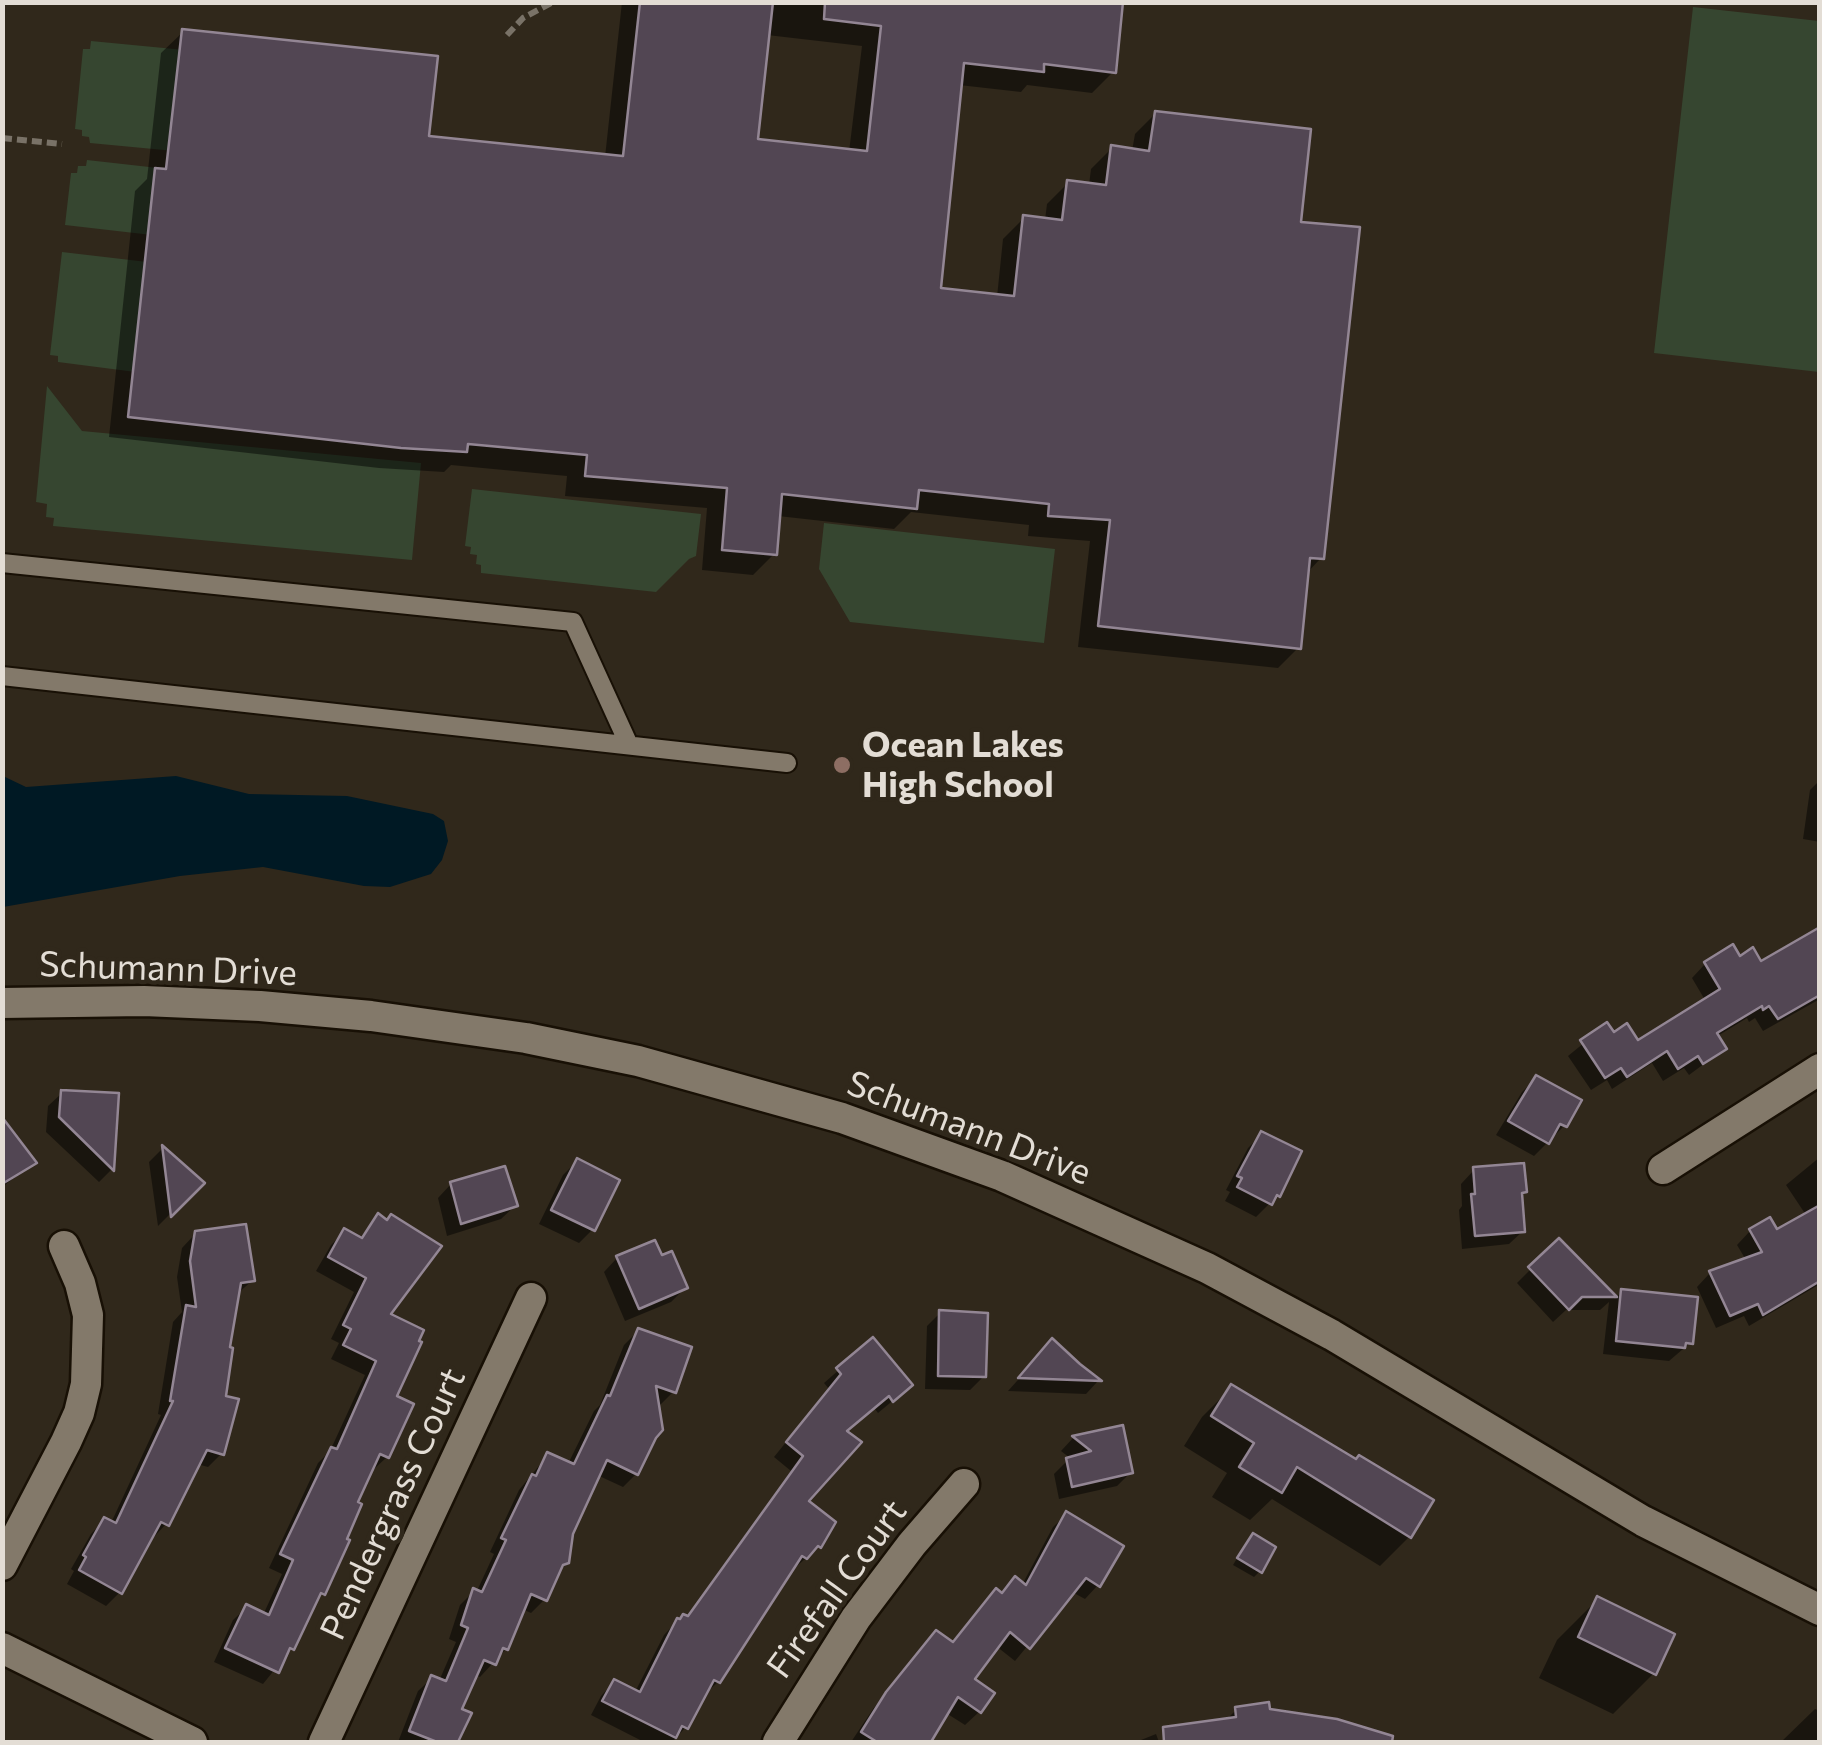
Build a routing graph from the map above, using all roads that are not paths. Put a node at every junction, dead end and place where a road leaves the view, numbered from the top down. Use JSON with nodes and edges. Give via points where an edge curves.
{"nodes":[{"id":1,"x":2,"y":563,"type":"edge"},
{"id":2,"x":2,"y":676,"type":"edge"},
{"id":3,"x":629,"y":745,"type":"junction"},
{"id":4,"x":786,"y":763,"type":"dead end"},
{"id":5,"x":2,"y":1003,"type":"edge"},
{"id":6,"x":1820,"y":1069,"type":"edge"},
{"id":7,"x":1663,"y":1169,"type":"dead end"},
{"id":8,"x":64,"y":1246,"type":"dead end"},
{"id":9,"x":531,"y":1298,"type":"dead end"},
{"id":10,"x":964,"y":1484,"type":"dead end"},
{"id":11,"x":2,"y":1565,"type":"edge"},
{"id":12,"x":1820,"y":1610,"type":"edge"},
{"id":13,"x":2,"y":1648,"type":"edge"},
{"id":14,"x":192,"y":1742,"type":"edge"},
{"id":15,"x":324,"y":1742,"type":"edge"},
{"id":16,"x":778,"y":1742,"type":"edge"}],
"edges":[{"from":1,"to":3,"type":"lane","via":[[573,622]]},
{"from":2,"to":3,"type":"lane"},
{"from":3,"to":4,"type":"lane"},
{"from":5,"to":12,"type":"street","name":"Schumann Drive","via":[[144,1001],[371,1016],[638,1060],[842,1118],[1002,1176],[1208,1268],[1644,1521]]},
{"from":6,"to":7,"type":"street"},
{"from":8,"to":11,"type":"street","via":[[88,1315],[86,1384],[73,1427]]},
{"from":9,"to":15,"type":"street","name":"Pendergrass Court"},
{"from":10,"to":16,"type":"street","name":"Firefall Court","via":[[856,1618]]},
{"from":13,"to":14,"type":"street"}]}
